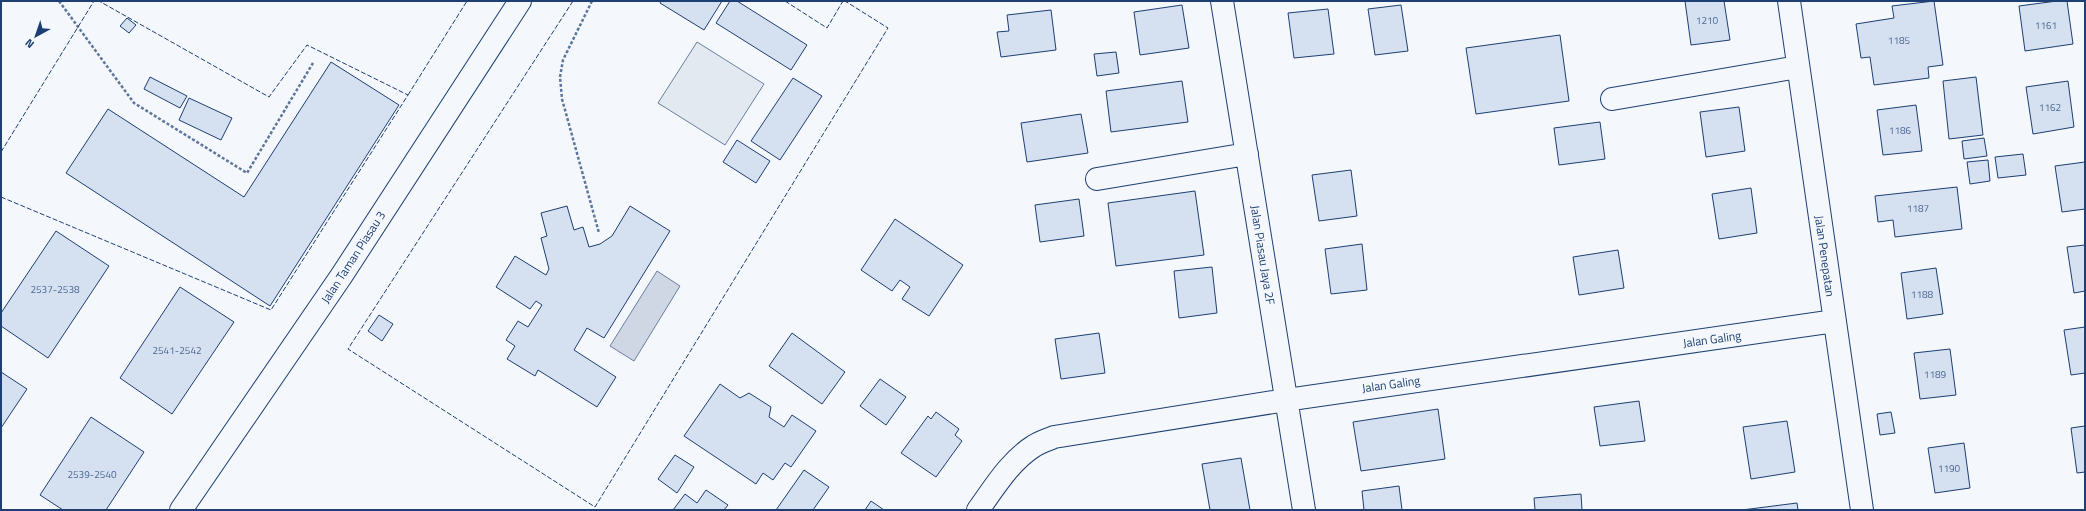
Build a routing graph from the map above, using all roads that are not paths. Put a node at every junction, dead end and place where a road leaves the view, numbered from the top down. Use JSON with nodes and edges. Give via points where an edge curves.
{"nodes":[{"id":1,"x":520,"y":1,"type":"edge"},
{"id":2,"x":1222,"y":1,"type":"edge"},
{"id":3,"x":1789,"y":1,"type":"edge"},
{"id":4,"x":1798,"y":67,"type":"junction"},
{"id":5,"x":1612,"y":100,"type":"dead end"},
{"id":6,"x":1247,"y":154,"type":"junction"},
{"id":7,"x":1097,"y":179,"type":"dead end"},
{"id":8,"x":1835,"y":321,"type":"junction"},
{"id":9,"x":1286,"y":400,"type":"junction"},
{"id":10,"x":181,"y":510,"type":"edge"},
{"id":11,"x":978,"y":510,"type":"edge"},
{"id":12,"x":1304,"y":510,"type":"edge"},
{"id":13,"x":1862,"y":510,"type":"edge"}],
"edges":[{"from":1,"to":10,"type":"street","name":"Jalan Taman Piasau 3","via":[[342,275]]},
{"from":2,"to":6,"type":"street","name":"Jalan Piasau Jaya 2F"},
{"from":3,"to":4,"type":"street","name":"Jalan Penepatan"},
{"from":4,"to":5,"type":"street"},
{"from":4,"to":8,"type":"street","name":"Jalan Penepatan"},
{"from":6,"to":7,"type":"street"},
{"from":6,"to":9,"type":"street","name":"Jalan Piasau Jaya 2F"},
{"from":8,"to":9,"type":"street","name":"Jalan Galing"},
{"from":8,"to":13,"type":"street","name":"Jalan Penepatan"},
{"from":9,"to":11,"type":"street","name":"Jalan Galing","via":[[1054,437],[1034,446],[1021,456]]},
{"from":9,"to":12,"type":"street","name":"Jalan Piasau Jaya 2F"}]}
